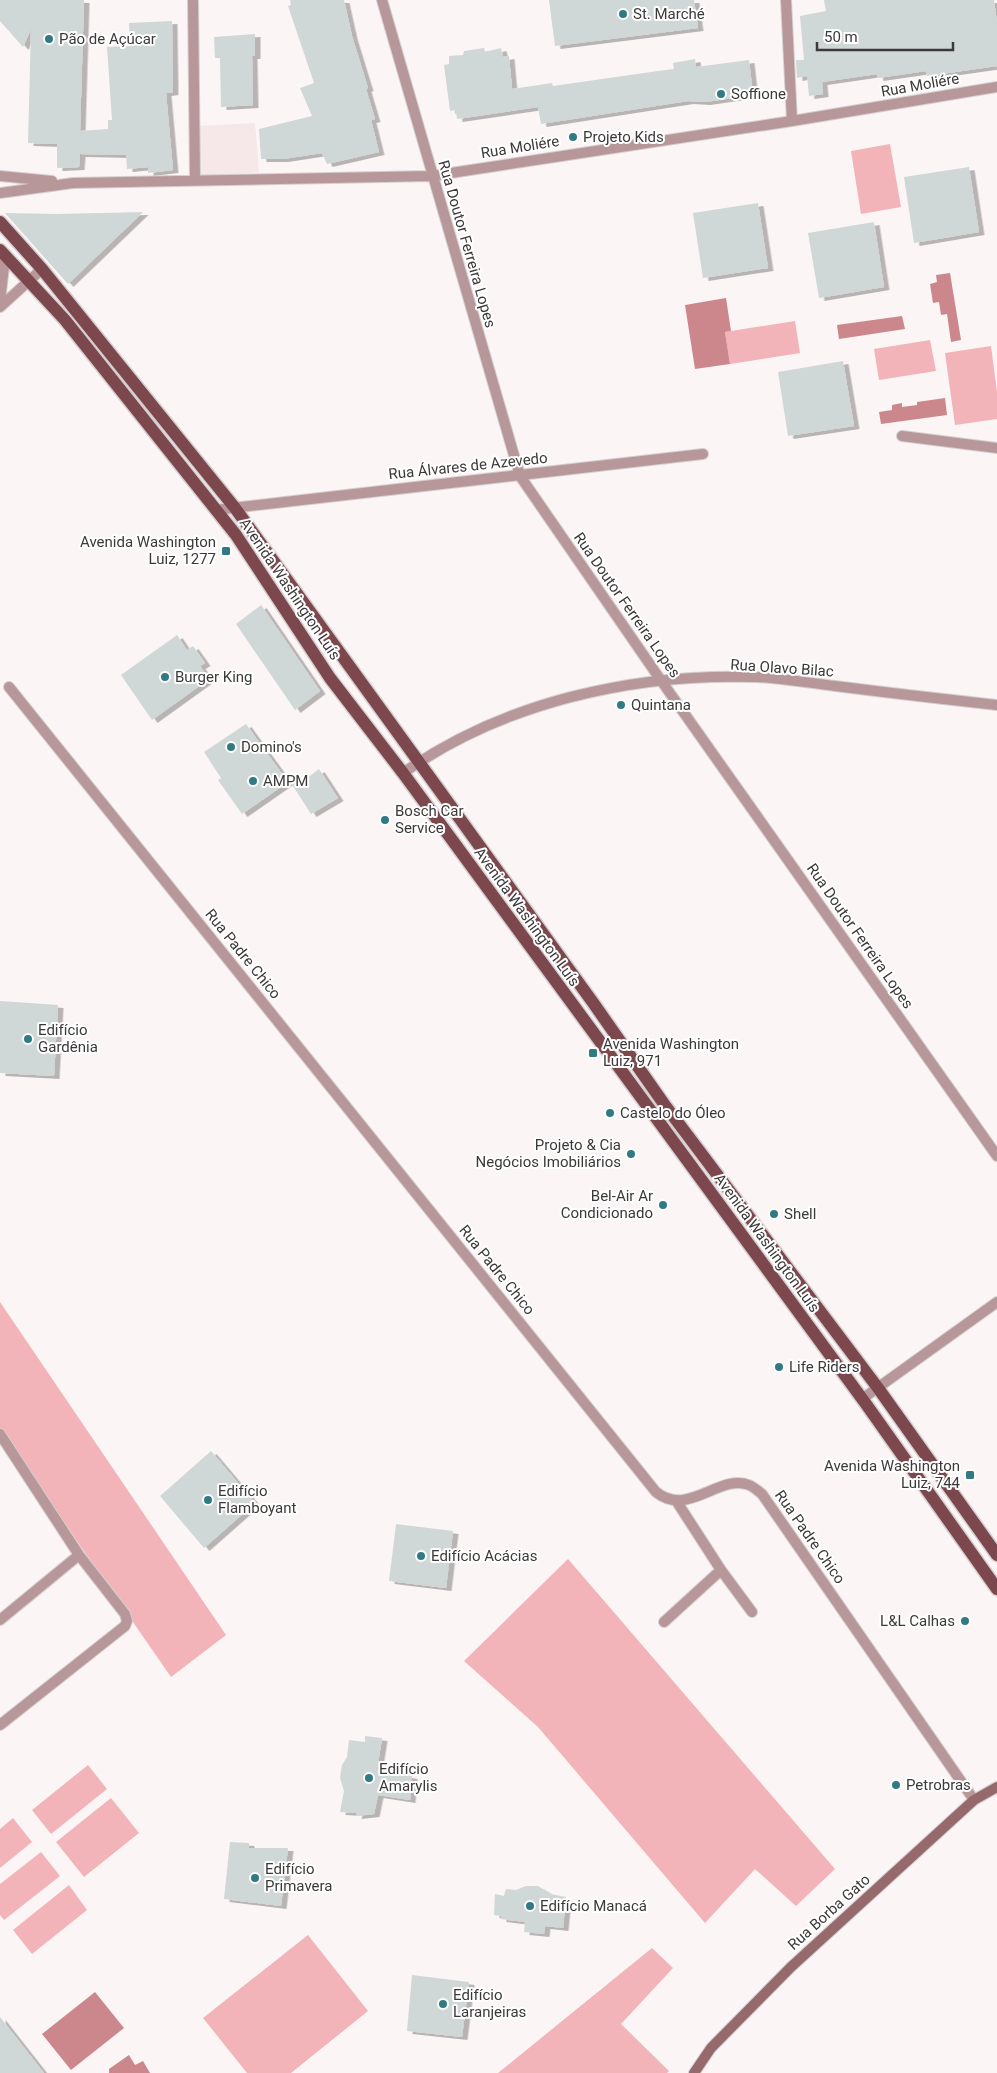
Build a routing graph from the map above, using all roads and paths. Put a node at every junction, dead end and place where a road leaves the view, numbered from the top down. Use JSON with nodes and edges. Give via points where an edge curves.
{"nodes":[{"id":1,"x":193,"y":0,"type":"edge"},
{"id":2,"x":382,"y":0,"type":"edge"},
{"id":3,"x":786,"y":0,"type":"edge"},
{"id":4,"x":997,"y":87,"type":"edge"},
{"id":5,"x":792,"y":121,"type":"junction"},
{"id":6,"x":0,"y":176,"type":"edge"},
{"id":7,"x":431,"y":176,"type":"junction"},
{"id":8,"x":196,"y":179,"type":"junction"},
{"id":9,"x":72,"y":183,"type":"junction"},
{"id":10,"x":0,"y":193,"type":"edge"},
{"id":11,"x":0,"y":222,"type":"edge"},
{"id":12,"x":1,"y":252,"type":"edge"},
{"id":13,"x":42,"y":269,"type":"junction"},
{"id":14,"x":29,"y":280,"type":"junction"},
{"id":15,"x":0,"y":301,"type":"edge"},
{"id":16,"x":0,"y":307,"type":"edge"},
{"id":17,"x":902,"y":436,"type":"dead end"},
{"id":18,"x":997,"y":448,"type":"edge"},
{"id":19,"x":703,"y":454,"type":"dead end"},
{"id":20,"x":520,"y":476,"type":"junction"},
{"id":21,"x":235,"y":508,"type":"junction"},
{"id":22,"x":216,"y":510,"type":"junction"},
{"id":23,"x":660,"y":679,"type":"junction"},
{"id":24,"x":9,"y":687,"type":"dead end"},
{"id":25,"x":997,"y":705,"type":"edge"},
{"id":26,"x":418,"y":762,"type":"junction"},
{"id":27,"x":403,"y":773,"type":"junction"},
{"id":28,"x":997,"y":1156,"type":"edge"},
{"id":29,"x":997,"y":1302,"type":"edge"},
{"id":30,"x":878,"y":1388,"type":"junction"},
{"id":31,"x":862,"y":1399,"type":"junction"},
{"id":32,"x":0,"y":1434,"type":"edge"},
{"id":33,"x":677,"y":1502,"type":"junction"},
{"id":34,"x":80,"y":1555,"type":"junction"},
{"id":35,"x":997,"y":1555,"type":"edge"},
{"id":36,"x":721,"y":1570,"type":"junction"},
{"id":37,"x":997,"y":1589,"type":"edge"},
{"id":38,"x":752,"y":1612,"type":"dead end"},
{"id":39,"x":0,"y":1620,"type":"edge"},
{"id":40,"x":664,"y":1622,"type":"dead end"},
{"id":41,"x":0,"y":1725,"type":"edge"},
{"id":42,"x":997,"y":1787,"type":"edge"},
{"id":43,"x":974,"y":1800,"type":"junction"},
{"id":44,"x":694,"y":2073,"type":"edge"}],
"edges":[{"from":1,"to":8,"type":"street"},
{"from":2,"to":7,"type":"street","name":"Rua Doutor Ferreira Lopes"},
{"from":3,"to":5,"type":"street"},
{"from":4,"to":5,"type":"street","name":"Rua Moliére"},
{"from":5,"to":7,"type":"street","name":"Rua Moliére"},
{"from":6,"to":9,"type":"street","name":"Rua Moliére"},
{"from":7,"to":8,"type":"street","name":"Rua Moliére"},
{"from":7,"to":20,"type":"street","name":"Rua Doutor Ferreira Lopes"},
{"from":8,"to":9,"type":"street","name":"Rua Moliére"},
{"from":9,"to":10,"type":"street","name":"Rua Moliére"},
{"from":11,"to":13,"type":"main road","name":"Avenida Washington Luís"},
{"from":12,"to":14,"type":"main road","name":"Avenida Washington Luís"},
{"from":12,"to":15,"type":"street","via":[[4,267]]},
{"from":13,"to":14,"type":"street"},
{"from":13,"to":21,"type":"main road","name":"Avenida Washington Luís"},
{"from":14,"to":16,"type":"street"},
{"from":14,"to":22,"type":"main road","name":"Avenida Washington Luís","via":[[65,320]]},
{"from":17,"to":18,"type":"street"},
{"from":19,"to":20,"type":"street","name":"Rua Álvares de Azevedo"},
{"from":20,"to":21,"type":"street","name":"Rua Álvares de Azevedo"},
{"from":20,"to":23,"type":"street","name":"Rua Doutor Ferreira Lopes"},
{"from":21,"to":22,"type":"street","name":"Rua Álvares de Azevedo"},
{"from":21,"to":26,"type":"main road","name":"Avenida Washington Luís"},
{"from":22,"to":27,"type":"main road","name":"Avenida Washington Luís","via":[[330,678]]},
{"from":23,"to":25,"type":"street","name":"Rua Olavo Bilac","via":[[756,677]]},
{"from":23,"to":26,"type":"street","name":"Rua Olavo Bilac","via":[[550,702],[489,725]]},
{"from":23,"to":28,"type":"street","name":"Rua Doutor Ferreira Lopes"},
{"from":24,"to":33,"type":"street","name":"Rua Padre Chico","via":[[656,1492],[666,1500]]},
{"from":26,"to":27,"type":"street","name":"Rua Olavo Bilac"},
{"from":26,"to":30,"type":"main road","name":"Avenida Washington Luís","via":[[664,1104]]},
{"from":27,"to":31,"type":"main road","name":"Avenida Washington Luís"},
{"from":29,"to":30,"type":"street"},
{"from":30,"to":31,"type":"street"},
{"from":30,"to":35,"type":"main road","name":"Avenida Washington Luís"},
{"from":31,"to":37,"type":"main road","name":"Avenida Washington Luís"},
{"from":32,"to":34,"type":"street"},
{"from":33,"to":36,"type":"street"},
{"from":33,"to":43,"type":"street","name":"Rua Padre Chico","via":[[731,1485],[748,1484],[762,1494]]},
{"from":34,"to":39,"type":"street"},
{"from":34,"to":41,"type":"street","via":[[125,1614],[125,1626]]},
{"from":36,"to":38,"type":"street"},
{"from":36,"to":40,"type":"street"},
{"from":42,"to":43,"type":"street","name":"Rua Borba Gato"},
{"from":43,"to":44,"type":"street","name":"Rua Borba Gato","via":[[791,1967],[711,2048]]}]}
